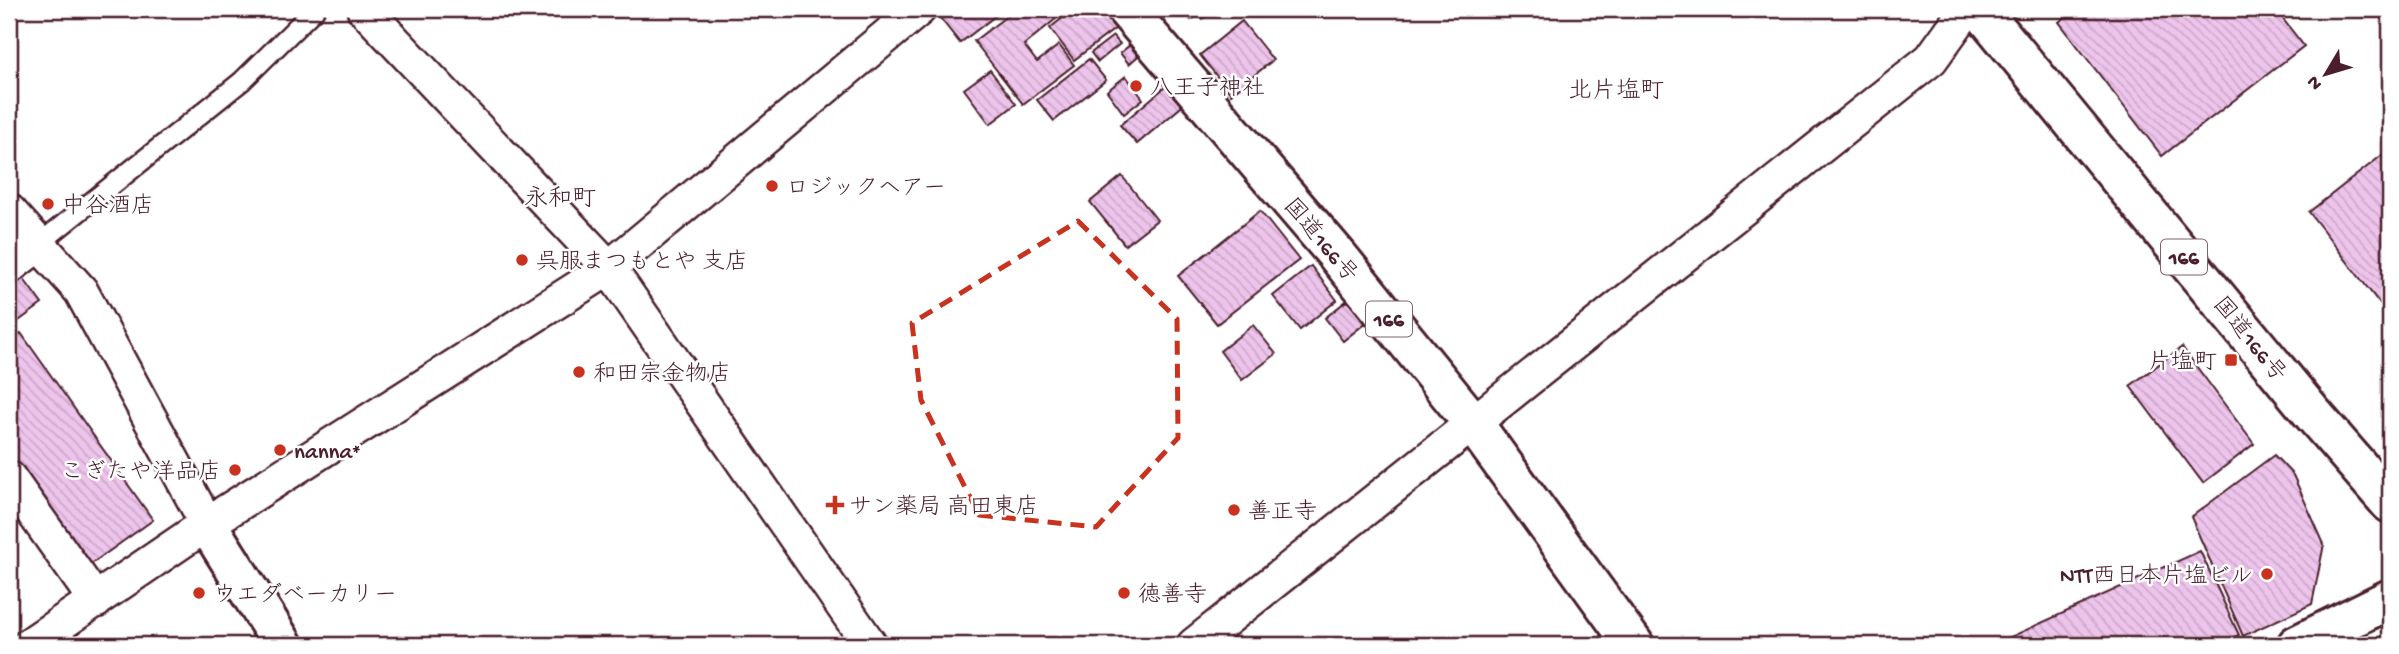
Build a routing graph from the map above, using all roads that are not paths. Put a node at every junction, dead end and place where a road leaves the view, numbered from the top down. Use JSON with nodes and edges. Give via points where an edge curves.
{"nodes":[{"id":1,"x":315,"y":9,"type":"edge"},
{"id":2,"x":919,"y":9,"type":"edge"},
{"id":3,"x":1126,"y":9,"type":"edge"},
{"id":4,"x":1967,"y":9,"type":"edge"},
{"id":5,"x":1980,"y":9,"type":"edge"},
{"id":6,"x":380,"y":14,"type":"edge"},
{"id":7,"x":9,"y":211,"type":"edge"},
{"id":8,"x":40,"y":243,"type":"junction"},
{"id":9,"x":9,"y":267,"type":"edge"},
{"id":10,"x":610,"y":268,"type":"junction"},
{"id":11,"x":1473,"y":423,"type":"junction"},
{"id":12,"x":9,"y":478,"type":"edge"},
{"id":13,"x":2390,"y":503,"type":"edge"},
{"id":14,"x":207,"y":524,"type":"junction"},
{"id":15,"x":2390,"y":599,"type":"edge"},
{"id":16,"x":96,"y":601,"type":"junction"},
{"id":17,"x":29,"y":645,"type":"edge"},
{"id":18,"x":283,"y":645,"type":"edge"},
{"id":19,"x":870,"y":645,"type":"edge"},
{"id":20,"x":1194,"y":645,"type":"edge"},
{"id":21,"x":1634,"y":645,"type":"edge"},
{"id":22,"x":2297,"y":645,"type":"edge"}],
"edges":[{"from":1,"to":8,"type":"lane","via":[[242,81]]},
{"from":2,"to":10,"type":"street"},
{"from":3,"to":11,"type":"main road","name":"国道166号","number":"166","via":[[1337,255]]},
{"from":4,"to":11,"type":"street","via":[[1931,59]]},
{"from":5,"to":13,"type":"main road","name":"国道166号","number":"166"},
{"from":6,"to":10,"type":"street"},
{"from":7,"to":8,"type":"street"},
{"from":8,"to":9,"type":"street"},
{"from":8,"to":14,"type":"street","via":[[81,292]]},
{"from":10,"to":14,"type":"street"},
{"from":10,"to":19,"type":"street"},
{"from":11,"to":20,"type":"street"},
{"from":11,"to":21,"type":"main road","name":"国道166号","number":"166"},
{"from":12,"to":16,"type":"street"},
{"from":14,"to":16,"type":"street"},
{"from":14,"to":18,"type":"main road"},
{"from":15,"to":22,"type":"main road"},
{"from":16,"to":17,"type":"street"}]}
